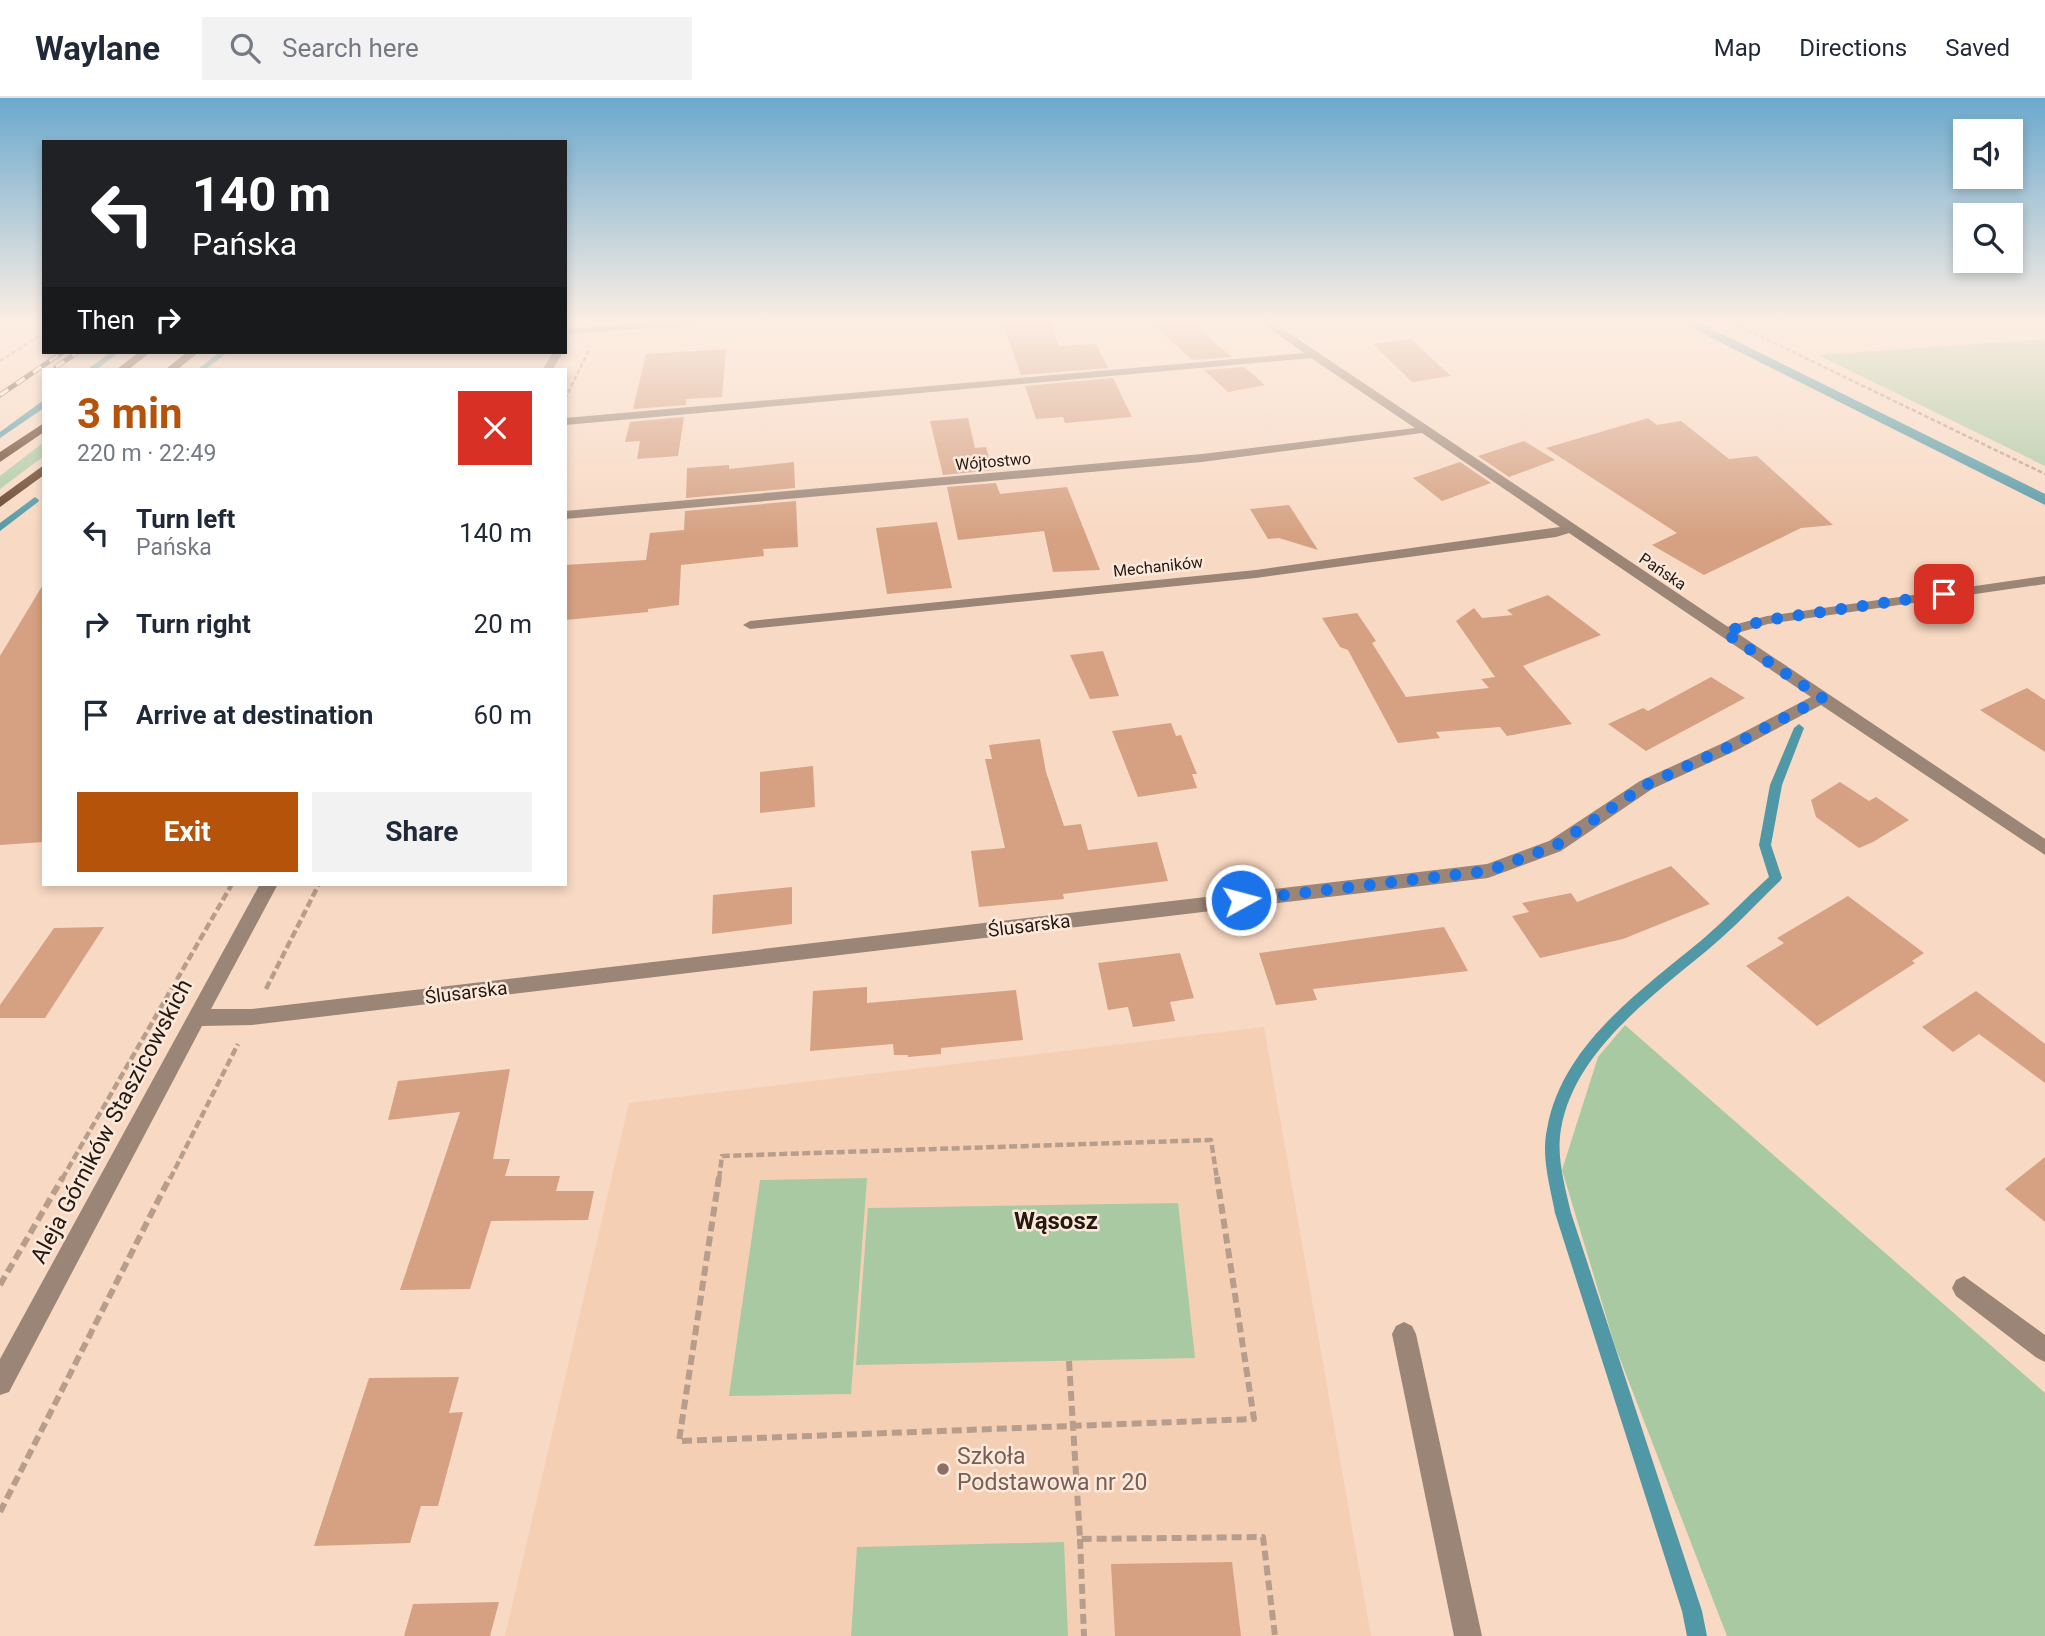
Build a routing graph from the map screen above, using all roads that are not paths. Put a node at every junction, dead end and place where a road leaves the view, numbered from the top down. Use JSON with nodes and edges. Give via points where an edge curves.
{"nodes":[{"id":1,"x":896,"y":393,"type":"edge"},
{"id":2,"x":1369,"y":393,"type":"edge"},
{"id":3,"x":567,"y":422,"type":"edge"},
{"id":4,"x":42,"y":427,"type":"edge"},
{"id":5,"x":1423,"y":429,"type":"junction"},
{"id":6,"x":0,"y":458,"type":"edge"},
{"id":7,"x":42,"y":471,"type":"edge"},
{"id":8,"x":0,"y":503,"type":"edge"},
{"id":9,"x":567,"y":515,"type":"edge"},
{"id":10,"x":1569,"y":528,"type":"junction"},
{"id":11,"x":2045,"y":580,"type":"edge"},
{"id":12,"x":750,"y":625,"type":"dead end"},
{"id":13,"x":1724,"y":632,"type":"junction"},
{"id":14,"x":1822,"y":698,"type":"junction"},
{"id":15,"x":2045,"y":848,"type":"edge"},
{"id":16,"x":268,"y":886,"type":"edge"},
{"id":17,"x":195,"y":1018,"type":"junction"},
{"id":18,"x":1964,"y":1288,"type":"dead end"},
{"id":19,"x":1404,"y":1334,"type":"dead end"},
{"id":20,"x":2045,"y":1350,"type":"edge"},
{"id":21,"x":0,"y":1383,"type":"edge"},
{"id":22,"x":1468,"y":1636,"type":"edge"}],
"edges":[{"from":1,"to":3,"type":"street"},
{"from":2,"to":5,"type":"street","name":"Pańska"},
{"from":4,"to":6,"type":"main road"},
{"from":5,"to":9,"type":"street","name":"Wójtostwo","via":[[1188,459]]},
{"from":5,"to":10,"type":"street","name":"Pańska"},
{"from":7,"to":8,"type":"main road"},
{"from":10,"to":12,"type":"street","name":"Mechaników","via":[[1256,573]]},
{"from":10,"to":13,"type":"street","name":"Pańska"},
{"from":11,"to":13,"type":"street","via":[[1767,620]]},
{"from":13,"to":14,"type":"street","name":"Pańska"},
{"from":14,"to":15,"type":"street","name":"Pańska"},
{"from":14,"to":17,"type":"street","name":"Ślusarska","via":[[1646,785],[1555,846],[1488,871],[252,1017]]},
{"from":16,"to":17,"type":"street","name":"Aleja Górników Staszicowskich"},
{"from":17,"to":21,"type":"street","name":"Aleja Górników Staszicowskich"},
{"from":18,"to":20,"type":"street"},
{"from":19,"to":22,"type":"street"}]}
